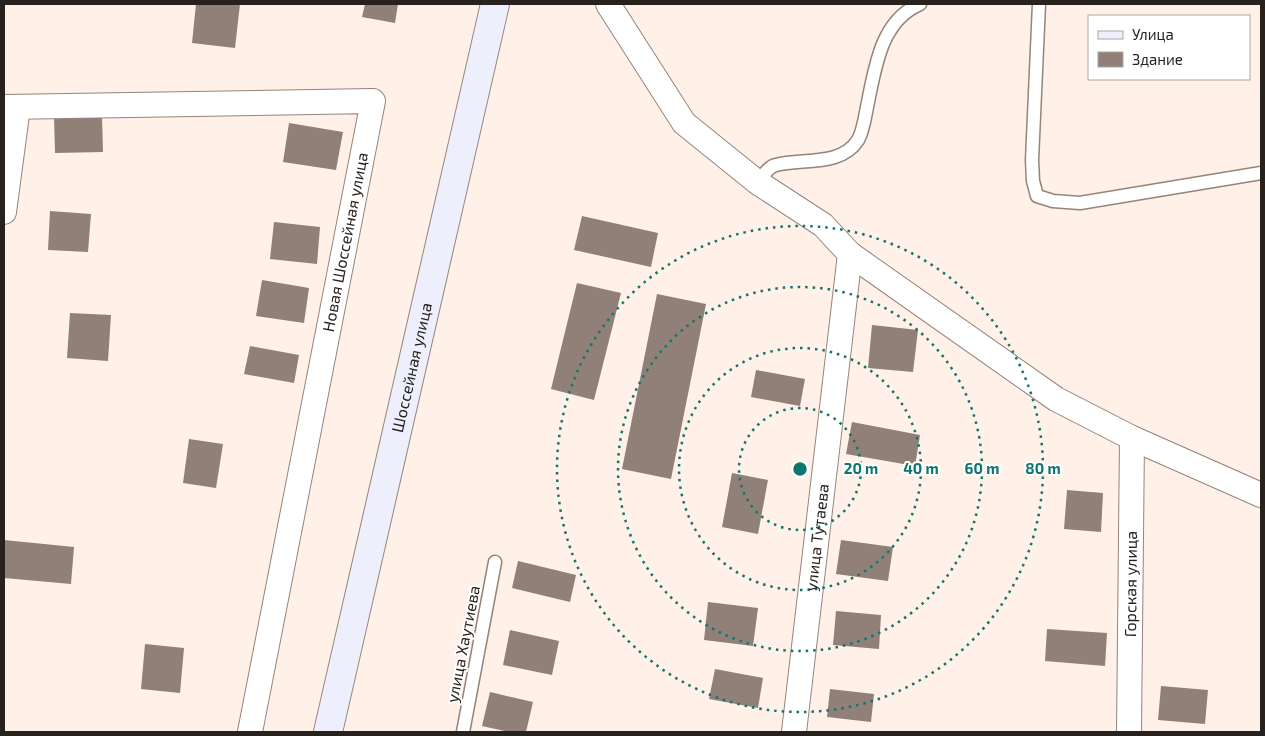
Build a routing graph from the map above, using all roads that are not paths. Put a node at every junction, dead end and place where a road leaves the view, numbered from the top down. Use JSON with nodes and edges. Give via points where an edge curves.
{"nodes":[{"id":1,"x":494,"y":4,"type":"edge"},
{"id":2,"x":608,"y":4,"type":"edge"},
{"id":3,"x":920,"y":4,"type":"edge"},
{"id":4,"x":1039,"y":4,"type":"edge"},
{"id":5,"x":11,"y":107,"type":"edge"},
{"id":6,"x":1261,"y":173,"type":"edge"},
{"id":7,"x":757,"y":182,"type":"junction"},
{"id":8,"x":4,"y":212,"type":"edge"},
{"id":9,"x":850,"y":254,"type":"junction"},
{"id":10,"x":1132,"y":438,"type":"junction"},
{"id":11,"x":1261,"y":495,"type":"edge"},
{"id":12,"x":495,"y":562,"type":"dead end"},
{"id":13,"x":250,"y":732,"type":"edge"},
{"id":14,"x":328,"y":732,"type":"edge"},
{"id":15,"x":463,"y":732,"type":"edge"},
{"id":16,"x":794,"y":732,"type":"edge"},
{"id":17,"x":1128,"y":732,"type":"edge"}],
"edges":[{"from":1,"to":14,"type":"main road","name":"Шоссейная улица"},
{"from":2,"to":7,"type":"street","via":[[684,123]]},
{"from":3,"to":7,"type":"lane","via":[[908,9],[888,31],[876,63],[858,140],[844,153],[817,161],[774,165]]},
{"from":4,"to":6,"type":"lane","via":[[1032,160],[1032,181],[1037,196],[1080,203]]},
{"from":5,"to":8,"type":"street"},
{"from":5,"to":13,"type":"street","name":"Новая Шоссейная улица","via":[[373,101]]},
{"from":7,"to":9,"type":"street","via":[[823,225]]},
{"from":9,"to":10,"type":"street","via":[[1056,399]]},
{"from":9,"to":16,"type":"street","name":"улица Тутаева"},
{"from":10,"to":11,"type":"street"},
{"from":10,"to":17,"type":"street","name":"Горская улица"},
{"from":12,"to":15,"type":"lane","name":"улица Хаутиева"}]}
